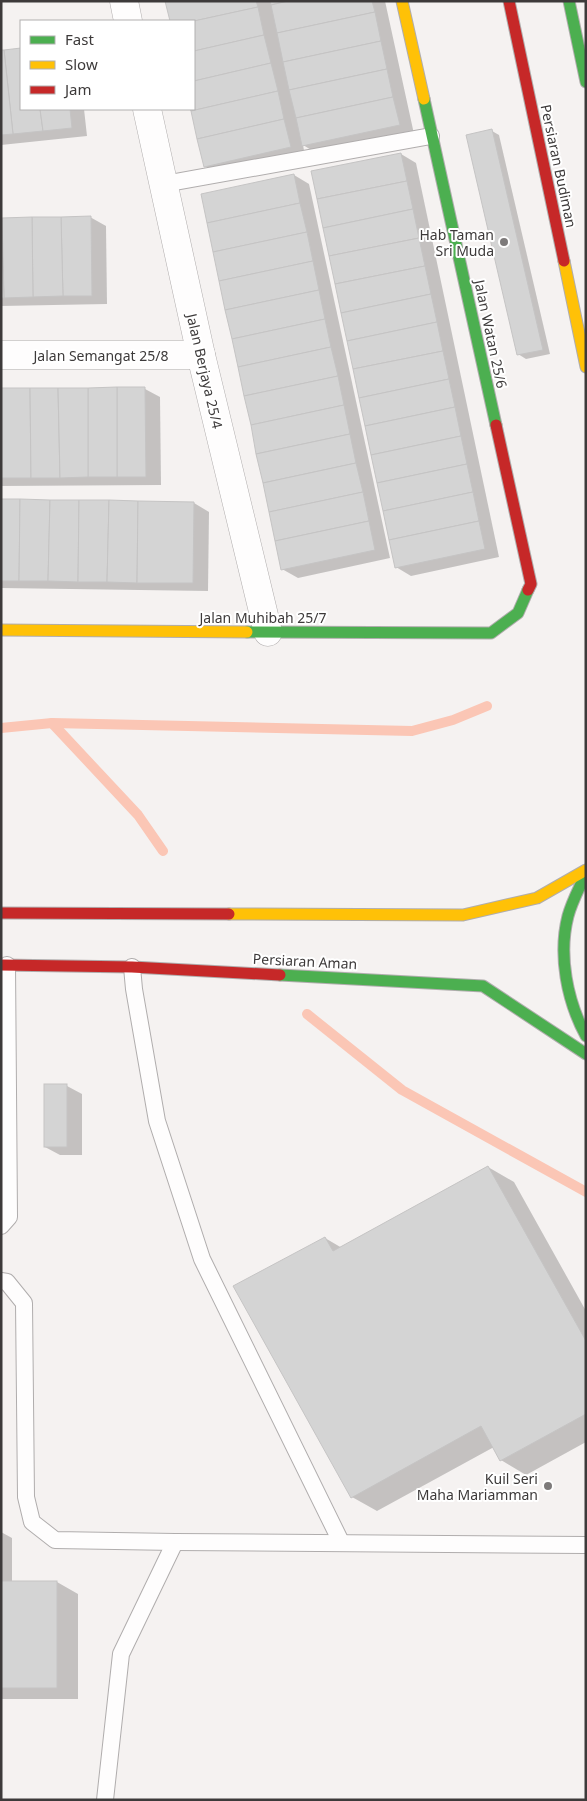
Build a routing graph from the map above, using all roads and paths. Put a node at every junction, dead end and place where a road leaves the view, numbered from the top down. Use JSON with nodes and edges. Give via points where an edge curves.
{"nodes":[{"id":1,"x":124,"y":1,"type":"edge"},
{"id":2,"x":402,"y":1,"type":"edge"},
{"id":3,"x":509,"y":1,"type":"edge"},
{"id":4,"x":569,"y":1,"type":"edge"},
{"id":5,"x":128,"y":20,"type":"edge"},
{"id":6,"x":586,"y":82,"type":"edge"},
{"id":7,"x":147,"y":110,"type":"edge"},
{"id":8,"x":431,"y":136,"type":"junction"},
{"id":9,"x":164,"y":184,"type":"junction"},
{"id":10,"x":1,"y":355,"type":"edge"},
{"id":11,"x":201,"y":355,"type":"junction"},
{"id":12,"x":586,"y":367,"type":"edge"},
{"id":13,"x":518,"y":613,"type":"joint"},
{"id":14,"x":1,"y":630,"type":"edge"},
{"id":15,"x":268,"y":632,"type":"junction"},
{"id":16,"x":586,"y":871,"type":"edge"},
{"id":17,"x":1,"y":912,"type":"edge"},
{"id":18,"x":4,"y":965,"type":"edge"},
{"id":19,"x":132,"y":967,"type":"junction"},
{"id":20,"x":586,"y":1036,"type":"edge"},
{"id":21,"x":586,"y":1054,"type":"edge"},
{"id":22,"x":4,"y":1069,"type":"edge"},
{"id":23,"x":1,"y":1226,"type":"edge"},
{"id":24,"x":1,"y":1281,"type":"edge"},
{"id":25,"x":175,"y":1542,"type":"junction"},
{"id":26,"x":341,"y":1542,"type":"junction"},
{"id":27,"x":586,"y":1545,"type":"edge"},
{"id":28,"x":104,"y":1800,"type":"edge"}],
"edges":[{"from":1,"to":5,"type":"street"},
{"from":2,"to":8,"type":"street","name":"Jalan Watan 25/6"},
{"from":3,"to":12,"type":"street","name":"Persiaran Budiman"},
{"from":4,"to":6,"type":"street"},
{"from":7,"to":9,"type":"street","name":"Jalan Berjaya 25/4"},
{"from":8,"to":9,"type":"lane"},
{"from":8,"to":13,"type":"street","name":"Jalan Watan 25/6","via":[[530,584]]},
{"from":9,"to":11,"type":"street","name":"Jalan Berjaya 25/4"},
{"from":10,"to":11,"type":"street","name":"Jalan Semangat 25/8"},
{"from":11,"to":15,"type":"street","name":"Jalan Berjaya 25/4"},
{"from":13,"to":15,"type":"street","name":"Jalan Muhibah 25/7","via":[[491,633]]},
{"from":14,"to":15,"type":"street","name":"Jalan Muhibah 25/7"},
{"from":16,"to":17,"type":"street","via":[[537,898],[464,915]]},
{"from":16,"to":20,"type":"street","via":[[568,919],[564,971],[578,1023]]},
{"from":18,"to":19,"type":"street","name":"Persiaran Aman"},
{"from":18,"to":22,"type":"lane"},
{"from":19,"to":21,"type":"street","name":"Persiaran Aman","via":[[483,986]]},
{"from":19,"to":26,"type":"lane","via":[[157,1120],[202,1259]]},
{"from":22,"to":23,"type":"lane","via":[[9,1217]]},
{"from":24,"to":25,"type":"lane","via":[[7,1282],[24,1303],[26,1496],[32,1522],[55,1540]]},
{"from":25,"to":26,"type":"lane"},
{"from":25,"to":28,"type":"lane","via":[[121,1654]]},
{"from":26,"to":27,"type":"lane"}]}
